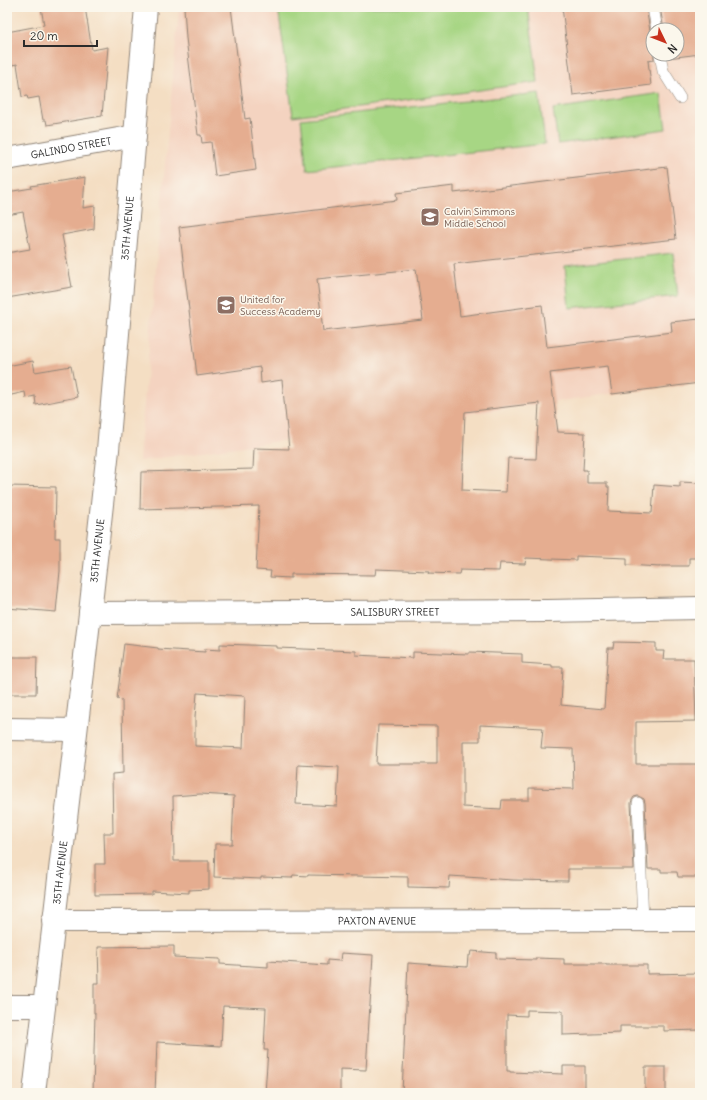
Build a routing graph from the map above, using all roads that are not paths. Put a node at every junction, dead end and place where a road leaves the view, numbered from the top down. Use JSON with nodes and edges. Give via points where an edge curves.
{"nodes":[{"id":1,"x":146,"y":7,"type":"edge"},
{"id":2,"x":653,"y":7,"type":"edge"},
{"id":3,"x":656,"y":22,"type":"edge"},
{"id":4,"x":661,"y":62,"type":"edge"},
{"id":5,"x":680,"y":98,"type":"dead end"},
{"id":6,"x":135,"y":136,"type":"junction"},
{"id":7,"x":7,"y":159,"type":"edge"},
{"id":8,"x":700,"y":608,"type":"edge"},
{"id":9,"x":90,"y":613,"type":"junction"},
{"id":10,"x":7,"y":729,"type":"edge"},
{"id":11,"x":76,"y":730,"type":"junction"},
{"id":12,"x":638,"y":803,"type":"dead end"},
{"id":13,"x":643,"y":920,"type":"junction"},
{"id":14,"x":700,"y":920,"type":"edge"},
{"id":15,"x":54,"y":921,"type":"junction"},
{"id":16,"x":7,"y":1006,"type":"edge"},
{"id":17,"x":44,"y":1006,"type":"junction"},
{"id":18,"x":34,"y":1093,"type":"edge"}],
"edges":[{"from":1,"to":6,"type":"street","name":"35TH AVENUE"},
{"from":2,"to":3,"type":"lane"},
{"from":4,"to":5,"type":"lane","via":[[663,71]]},
{"from":6,"to":7,"type":"street","name":"GALINDO STREET"},
{"from":6,"to":9,"type":"street","name":"35TH AVENUE"},
{"from":8,"to":9,"type":"street","name":"SALISBURY STREET"},
{"from":9,"to":11,"type":"street","name":"35TH AVENUE"},
{"from":10,"to":11,"type":"street"},
{"from":11,"to":15,"type":"street","name":"35TH AVENUE"},
{"from":12,"to":13,"type":"lane"},
{"from":13,"to":14,"type":"street","name":"PAXTON AVENUE"},
{"from":13,"to":15,"type":"street","name":"PAXTON AVENUE"},
{"from":15,"to":17,"type":"street","name":"35TH AVENUE"},
{"from":16,"to":17,"type":"street"},
{"from":17,"to":18,"type":"street","name":"35TH AVENUE"}]}
